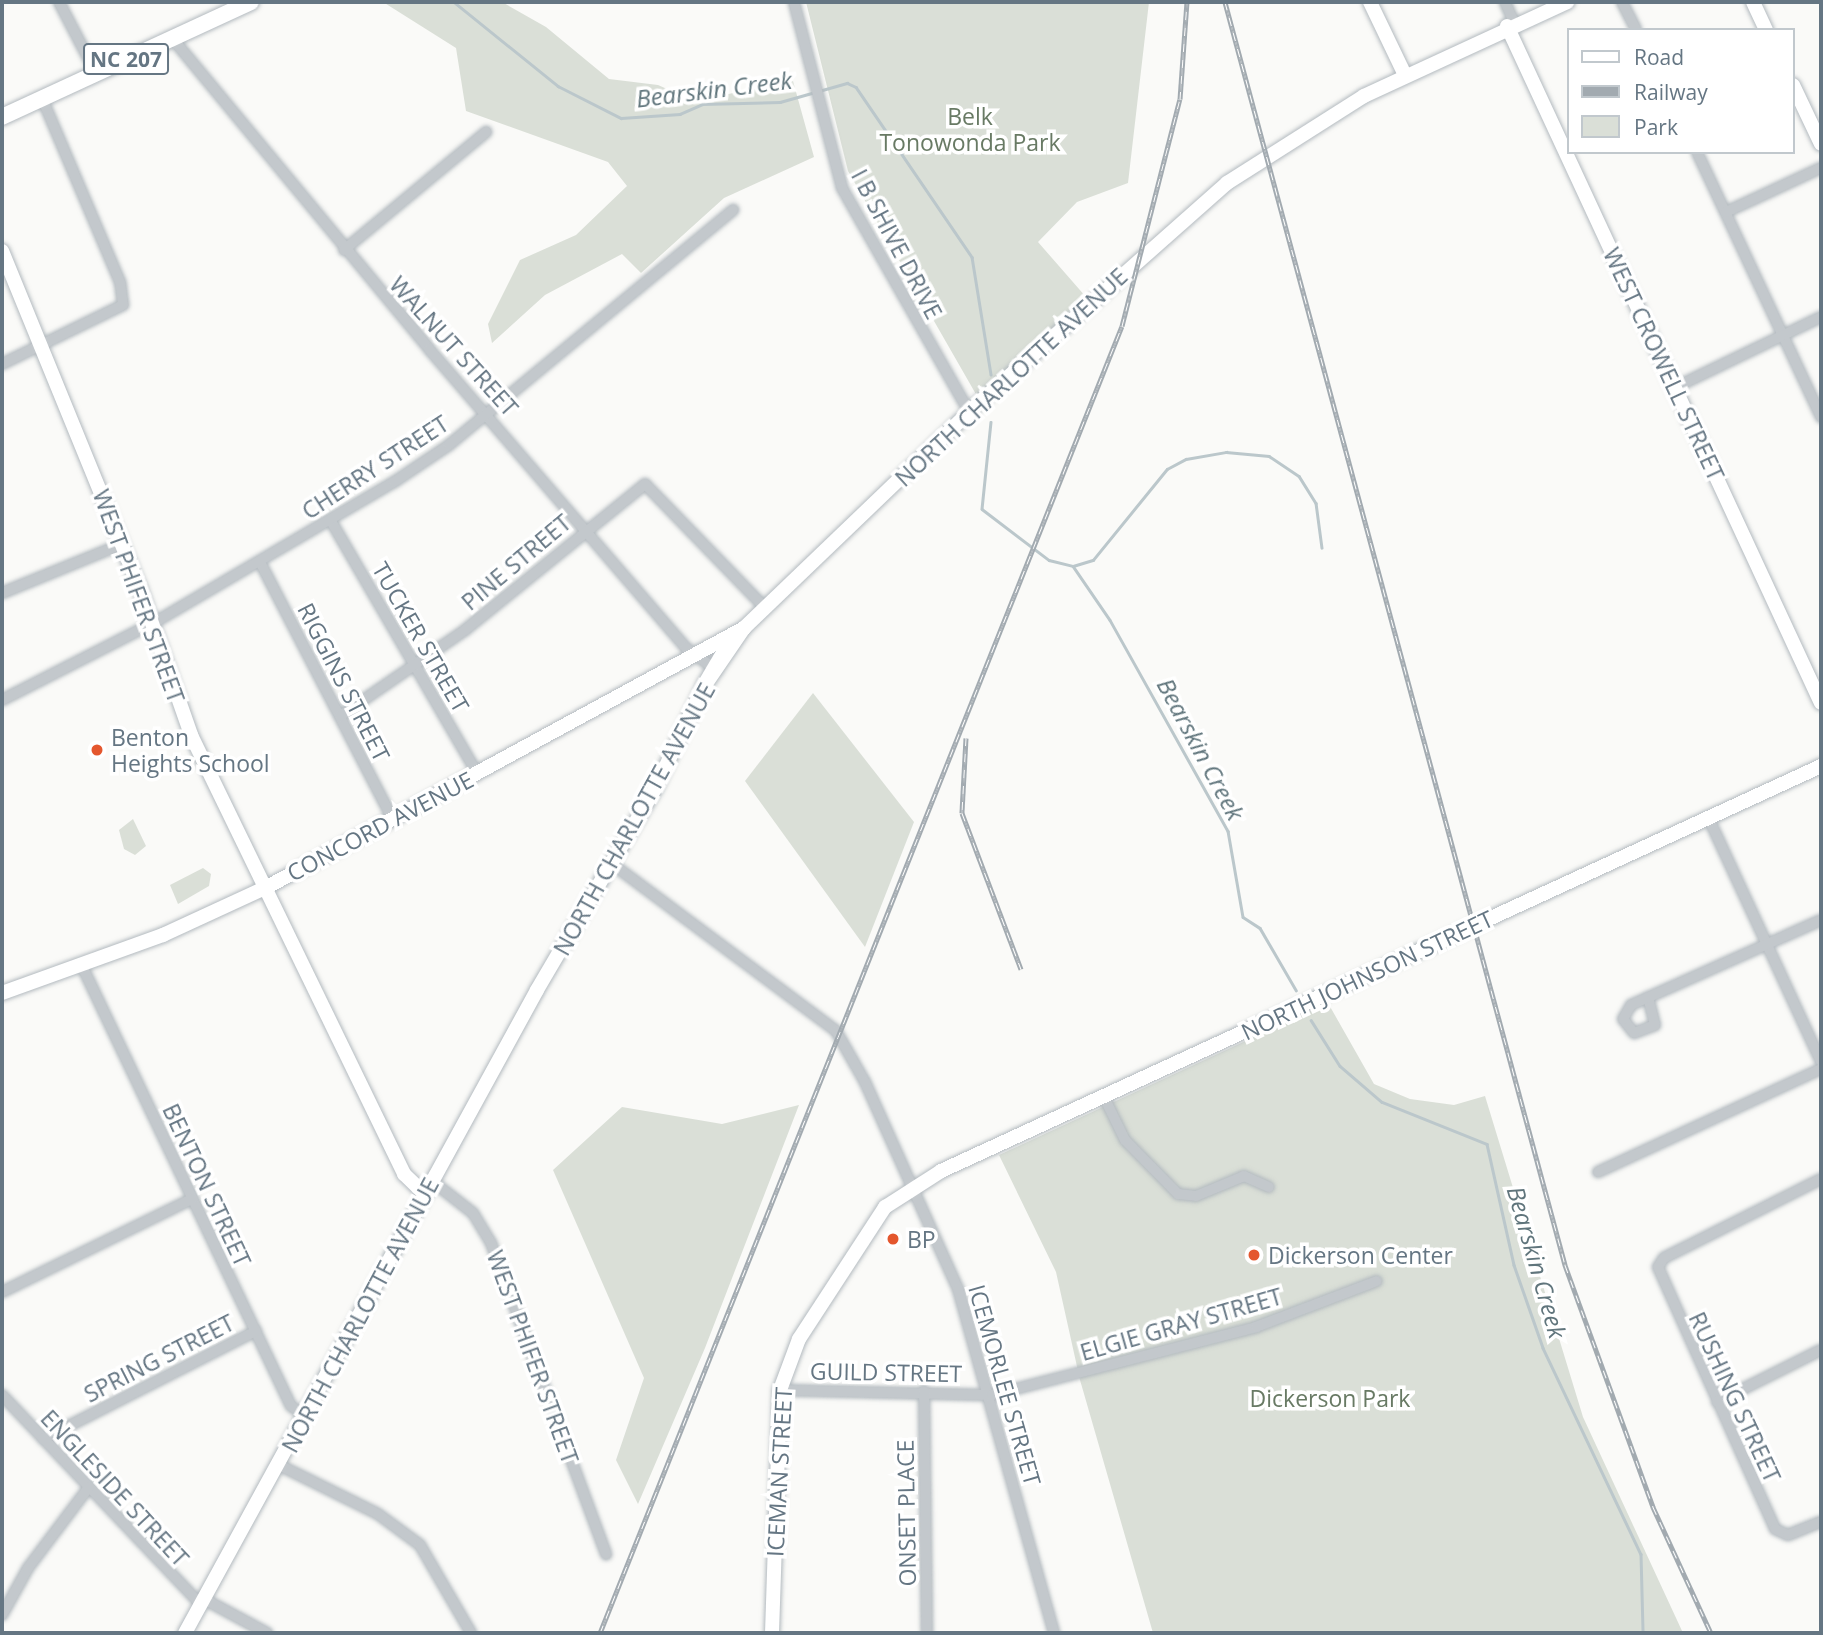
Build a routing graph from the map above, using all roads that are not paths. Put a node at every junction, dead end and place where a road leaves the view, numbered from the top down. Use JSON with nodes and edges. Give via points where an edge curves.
{"nodes":[{"id":1,"x":59,"y":2,"type":"edge"},
{"id":2,"x":251,"y":2,"type":"edge"},
{"id":3,"x":794,"y":2,"type":"edge"},
{"id":4,"x":1370,"y":2,"type":"edge"},
{"id":5,"x":1504,"y":2,"type":"edge"},
{"id":6,"x":1567,"y":2,"type":"edge"},
{"id":7,"x":1622,"y":2,"type":"edge"},
{"id":8,"x":1753,"y":2,"type":"edge"},
{"id":9,"x":1511,"y":24,"type":"junction"},
{"id":10,"x":1635,"y":28,"type":"edge"},
{"id":11,"x":1765,"y":28,"type":"edge"},
{"id":12,"x":172,"y":38,"type":"junction"},
{"id":13,"x":96,"y":73,"type":"junction"},
{"id":14,"x":1405,"y":75,"type":"junction"},
{"id":15,"x":1795,"y":89,"type":"edge"},
{"id":16,"x":42,"y":98,"type":"junction"},
{"id":17,"x":2,"y":117,"type":"edge"},
{"id":18,"x":486,"y":132,"type":"dead end"},
{"id":19,"x":1821,"y":144,"type":"edge"},
{"id":20,"x":1568,"y":149,"type":"edge"},
{"id":21,"x":1570,"y":154,"type":"edge"},
{"id":22,"x":1698,"y":154,"type":"edge"},
{"id":23,"x":1821,"y":168,"type":"edge"},
{"id":24,"x":733,"y":209,"type":"dead end"},
{"id":25,"x":1726,"y":212,"type":"junction"},
{"id":26,"x":344,"y":250,"type":"junction"},
{"id":27,"x":2,"y":251,"type":"edge"},
{"id":28,"x":1821,"y":317,"type":"edge"},
{"id":29,"x":1783,"y":335,"type":"junction"},
{"id":30,"x":42,"y":347,"type":"junction"},
{"id":31,"x":2,"y":364,"type":"edge"},
{"id":32,"x":1676,"y":387,"type":"junction"},
{"id":33,"x":488,"y":411,"type":"junction"},
{"id":34,"x":970,"y":413,"type":"junction"},
{"id":35,"x":1821,"y":417,"type":"edge"},
{"id":36,"x":331,"y":521,"type":"junction"},
{"id":37,"x":588,"y":527,"type":"junction"},
{"id":38,"x":122,"y":544,"type":"junction"},
{"id":39,"x":260,"y":562,"type":"junction"},
{"id":40,"x":2,"y":593,"type":"edge"},
{"id":41,"x":764,"y":607,"type":"junction"},
{"id":42,"x":153,"y":623,"type":"junction"},
{"id":43,"x":744,"y":628,"type":"junction"},
{"id":44,"x":694,"y":655,"type":"junction"},
{"id":45,"x":416,"y":666,"type":"junction"},
{"id":46,"x":713,"y":668,"type":"junction"},
{"id":47,"x":2,"y":700,"type":"edge"},
{"id":48,"x":1821,"y":704,"type":"edge"},
{"id":49,"x":340,"y":716,"type":"junction"},
{"id":50,"x":1821,"y":766,"type":"edge"},
{"id":51,"x":477,"y":773,"type":"junction"},
{"id":52,"x":1708,"y":817,"type":"junction"},
{"id":53,"x":393,"y":820,"type":"junction"},
{"id":54,"x":611,"y":863,"type":"junction"},
{"id":55,"x":267,"y":887,"type":"junction"},
{"id":56,"x":1821,"y":920,"type":"edge"},
{"id":57,"x":1766,"y":944,"type":"junction"},
{"id":58,"x":82,"y":966,"type":"junction"},
{"id":59,"x":2,"y":993,"type":"edge"},
{"id":60,"x":1648,"y":997,"type":"dead end"},
{"id":61,"x":1821,"y":1060,"type":"edge"},
{"id":62,"x":1821,"y":1069,"type":"edge"},
{"id":63,"x":1104,"y":1097,"type":"junction"},
{"id":64,"x":1598,"y":1172,"type":"dead end"},
{"id":65,"x":1821,"y":1179,"type":"edge"},
{"id":66,"x":914,"y":1187,"type":"junction"},
{"id":67,"x":1269,"y":1187,"type":"dead end"},
{"id":68,"x":428,"y":1188,"type":"junction"},
{"id":69,"x":192,"y":1199,"type":"junction"},
{"id":70,"x":1377,"y":1281,"type":"dead end"},
{"id":71,"x":2,"y":1292,"type":"edge"},
{"id":72,"x":256,"y":1331,"type":"junction"},
{"id":73,"x":1821,"y":1350,"type":"edge"},
{"id":74,"x":780,"y":1390,"type":"junction"},
{"id":75,"x":924,"y":1391,"type":"junction"},
{"id":76,"x":2,"y":1395,"type":"edge"},
{"id":77,"x":992,"y":1395,"type":"junction"},
{"id":78,"x":1717,"y":1402,"type":"junction"},
{"id":79,"x":304,"y":1416,"type":"junction"},
{"id":80,"x":43,"y":1439,"type":"junction"},
{"id":81,"x":279,"y":1465,"type":"junction"},
{"id":82,"x":89,"y":1487,"type":"junction"},
{"id":83,"x":1821,"y":1522,"type":"edge"},
{"id":84,"x":606,"y":1553,"type":"dead end"},
{"id":85,"x":202,"y":1602,"type":"junction"},
{"id":86,"x":2,"y":1615,"type":"edge"},
{"id":87,"x":185,"y":1633,"type":"edge"},
{"id":88,"x":267,"y":1633,"type":"edge"},
{"id":89,"x":471,"y":1633,"type":"edge"},
{"id":90,"x":772,"y":1633,"type":"edge"},
{"id":91,"x":928,"y":1633,"type":"edge"},
{"id":92,"x":1054,"y":1633,"type":"edge"}],
"edges":[{"from":1,"to":13,"type":"street"},
{"from":2,"to":12,"type":"main road","number":"NC 207"},
{"from":3,"to":34,"type":"street","name":"I B SHIVE DRIVE","via":[[821,119],[847,198]]},
{"from":4,"to":14,"type":"main road"},
{"from":5,"to":9,"type":"street","name":"WEST CROWELL STREET"},
{"from":6,"to":9,"type":"main road","name":"NORTH CHARLOTTE AVENUE"},
{"from":7,"to":10,"type":"street"},
{"from":8,"to":11,"type":"main road"},
{"from":9,"to":14,"type":"main road","name":"NORTH CHARLOTTE AVENUE"},
{"from":9,"to":20,"type":"main road","name":"WEST CROWELL STREET"},
{"from":12,"to":13,"type":"main road","number":"NC 207"},
{"from":12,"to":26,"type":"street","name":"WALNUT STREET"},
{"from":13,"to":16,"type":"main road","number":"NC 207"},
{"from":14,"to":34,"type":"main road","name":"NORTH CHARLOTTE AVENUE","via":[[1227,183]]},
{"from":15,"to":19,"type":"main road"},
{"from":16,"to":17,"type":"main road","number":"NC 207"},
{"from":16,"to":30,"type":"street","via":[[120,282],[123,306]]},
{"from":18,"to":26,"type":"street"},
{"from":21,"to":32,"type":"main road","name":"WEST CROWELL STREET"},
{"from":22,"to":25,"type":"street"},
{"from":23,"to":25,"type":"street"},
{"from":24,"to":33,"type":"street","name":"CHERRY STREET"},
{"from":25,"to":29,"type":"street"},
{"from":26,"to":33,"type":"street","name":"WALNUT STREET"},
{"from":27,"to":30,"type":"main road","name":"WEST PHIFER STREET"},
{"from":28,"to":29,"type":"street"},
{"from":29,"to":32,"type":"street"},
{"from":29,"to":35,"type":"street"},
{"from":30,"to":31,"type":"street"},
{"from":30,"to":38,"type":"main road","name":"WEST PHIFER STREET"},
{"from":32,"to":48,"type":"main road","name":"WEST CROWELL STREET"},
{"from":33,"to":36,"type":"street","name":"CHERRY STREET","via":[[449,445]]},
{"from":33,"to":37,"type":"street","name":"WALNUT STREET"},
{"from":34,"to":41,"type":"main road","name":"NORTH CHARLOTTE AVENUE"},
{"from":36,"to":39,"type":"street","name":"CHERRY STREET"},
{"from":36,"to":45,"type":"street","name":"TUCKER STREET"},
{"from":37,"to":41,"type":"street","name":"PINE STREET","via":[[649,484]]},
{"from":37,"to":44,"type":"street","name":"WALNUT STREET"},
{"from":37,"to":45,"type":"street","name":"PINE STREET"},
{"from":38,"to":40,"type":"street"},
{"from":38,"to":42,"type":"main road","name":"WEST PHIFER STREET"},
{"from":39,"to":42,"type":"street","name":"CHERRY STREET"},
{"from":39,"to":49,"type":"street","name":"RIGGINS STREET"},
{"from":41,"to":43,"type":"main road","name":"NORTH CHARLOTTE AVENUE"},
{"from":42,"to":47,"type":"street","name":"CHERRY STREET"},
{"from":42,"to":55,"type":"main road","name":"WEST PHIFER STREET","via":[[191,735]]},
{"from":43,"to":44,"type":"main road","name":"CONCORD AVENUE"},
{"from":43,"to":46,"type":"main road","name":"NORTH CHARLOTTE AVENUE"},
{"from":44,"to":46,"type":"street","name":"WALNUT STREET"},
{"from":44,"to":51,"type":"main road","name":"CONCORD AVENUE"},
{"from":45,"to":49,"type":"street","name":"PINE STREET"},
{"from":45,"to":51,"type":"street","name":"TUCKER STREET"},
{"from":46,"to":54,"type":"main road","name":"NORTH CHARLOTTE AVENUE","via":[[670,762]]},
{"from":49,"to":53,"type":"street","name":"RIGGINS STREET"},
{"from":50,"to":52,"type":"main road","name":"NORTH JOHNSON STREET"},
{"from":51,"to":53,"type":"main road","name":"CONCORD AVENUE"},
{"from":52,"to":57,"type":"street"},
{"from":52,"to":63,"type":"main road","name":"NORTH JOHNSON STREET"},
{"from":53,"to":55,"type":"main road","name":"CONCORD AVENUE"},
{"from":54,"to":66,"type":"street","name":"ICEMORLEE STREET","via":[[836,1031]]},
{"from":54,"to":68,"type":"main road","name":"NORTH CHARLOTTE AVENUE"},
{"from":55,"to":58,"type":"main road","name":"CONCORD AVENUE"},
{"from":55,"to":68,"type":"main road","name":"WEST PHIFER STREET","via":[[404,1174]]},
{"from":56,"to":57,"type":"street"},
{"from":57,"to":60,"type":"street"},
{"from":57,"to":61,"type":"street"},
{"from":58,"to":59,"type":"main road","name":"CONCORD AVENUE"},
{"from":58,"to":69,"type":"street","name":"BENTON STREET"},
{"from":62,"to":64,"type":"street"},
{"from":63,"to":66,"type":"main road","name":"NORTH JOHNSON STREET"},
{"from":63,"to":67,"type":"street","via":[[1125,1140],[1178,1194],[1196,1196],[1244,1176]]},
{"from":65,"to":78,"type":"street","name":"RUSHING STREET","via":[[1658,1267]]},
{"from":66,"to":74,"type":"main road","name":"ICEMAN STREET","via":[[867,1230],[799,1339]]},
{"from":66,"to":77,"type":"street","name":"ICEMORLEE STREET","via":[[958,1289]]},
{"from":68,"to":79,"type":"main road","name":"NORTH CHARLOTTE AVENUE"},
{"from":68,"to":84,"type":"street","name":"WEST PHIFER STREET","via":[[473,1213],[491,1243]]},
{"from":69,"to":71,"type":"street"},
{"from":69,"to":72,"type":"street","name":"BENTON STREET"},
{"from":70,"to":77,"type":"street","name":"ELGIE GRAY STREET","via":[[1256,1327]]},
{"from":72,"to":79,"type":"street","name":"BENTON STREET","via":[[291,1406]]},
{"from":72,"to":80,"type":"street","name":"SPRING STREET"},
{"from":73,"to":78,"type":"street"},
{"from":74,"to":75,"type":"street","name":"GUILD STREET"},
{"from":74,"to":90,"type":"main road","name":"ICEMAN STREET"},
{"from":75,"to":77,"type":"street","name":"GUILD STREET"},
{"from":75,"to":91,"type":"street","name":"ONSET PLACE"},
{"from":76,"to":80,"type":"street","name":"ENGLESIDE STREET"},
{"from":77,"to":92,"type":"street","name":"ICEMORLEE STREET"},
{"from":78,"to":83,"type":"street","name":"RUSHING STREET","via":[[1775,1530],[1788,1535]]},
{"from":79,"to":81,"type":"main road","name":"NORTH CHARLOTTE AVENUE"},
{"from":80,"to":82,"type":"street","name":"ENGLESIDE STREET"},
{"from":81,"to":85,"type":"main road","name":"NORTH CHARLOTTE AVENUE"},
{"from":81,"to":89,"type":"street","via":[[377,1514],[420,1545]]},
{"from":82,"to":85,"type":"street","name":"ENGLESIDE STREET"},
{"from":82,"to":86,"type":"street","via":[[28,1568]]},
{"from":85,"to":87,"type":"main road","name":"NORTH CHARLOTTE AVENUE"},
{"from":85,"to":88,"type":"street","name":"ENGLESIDE STREET"}]}
